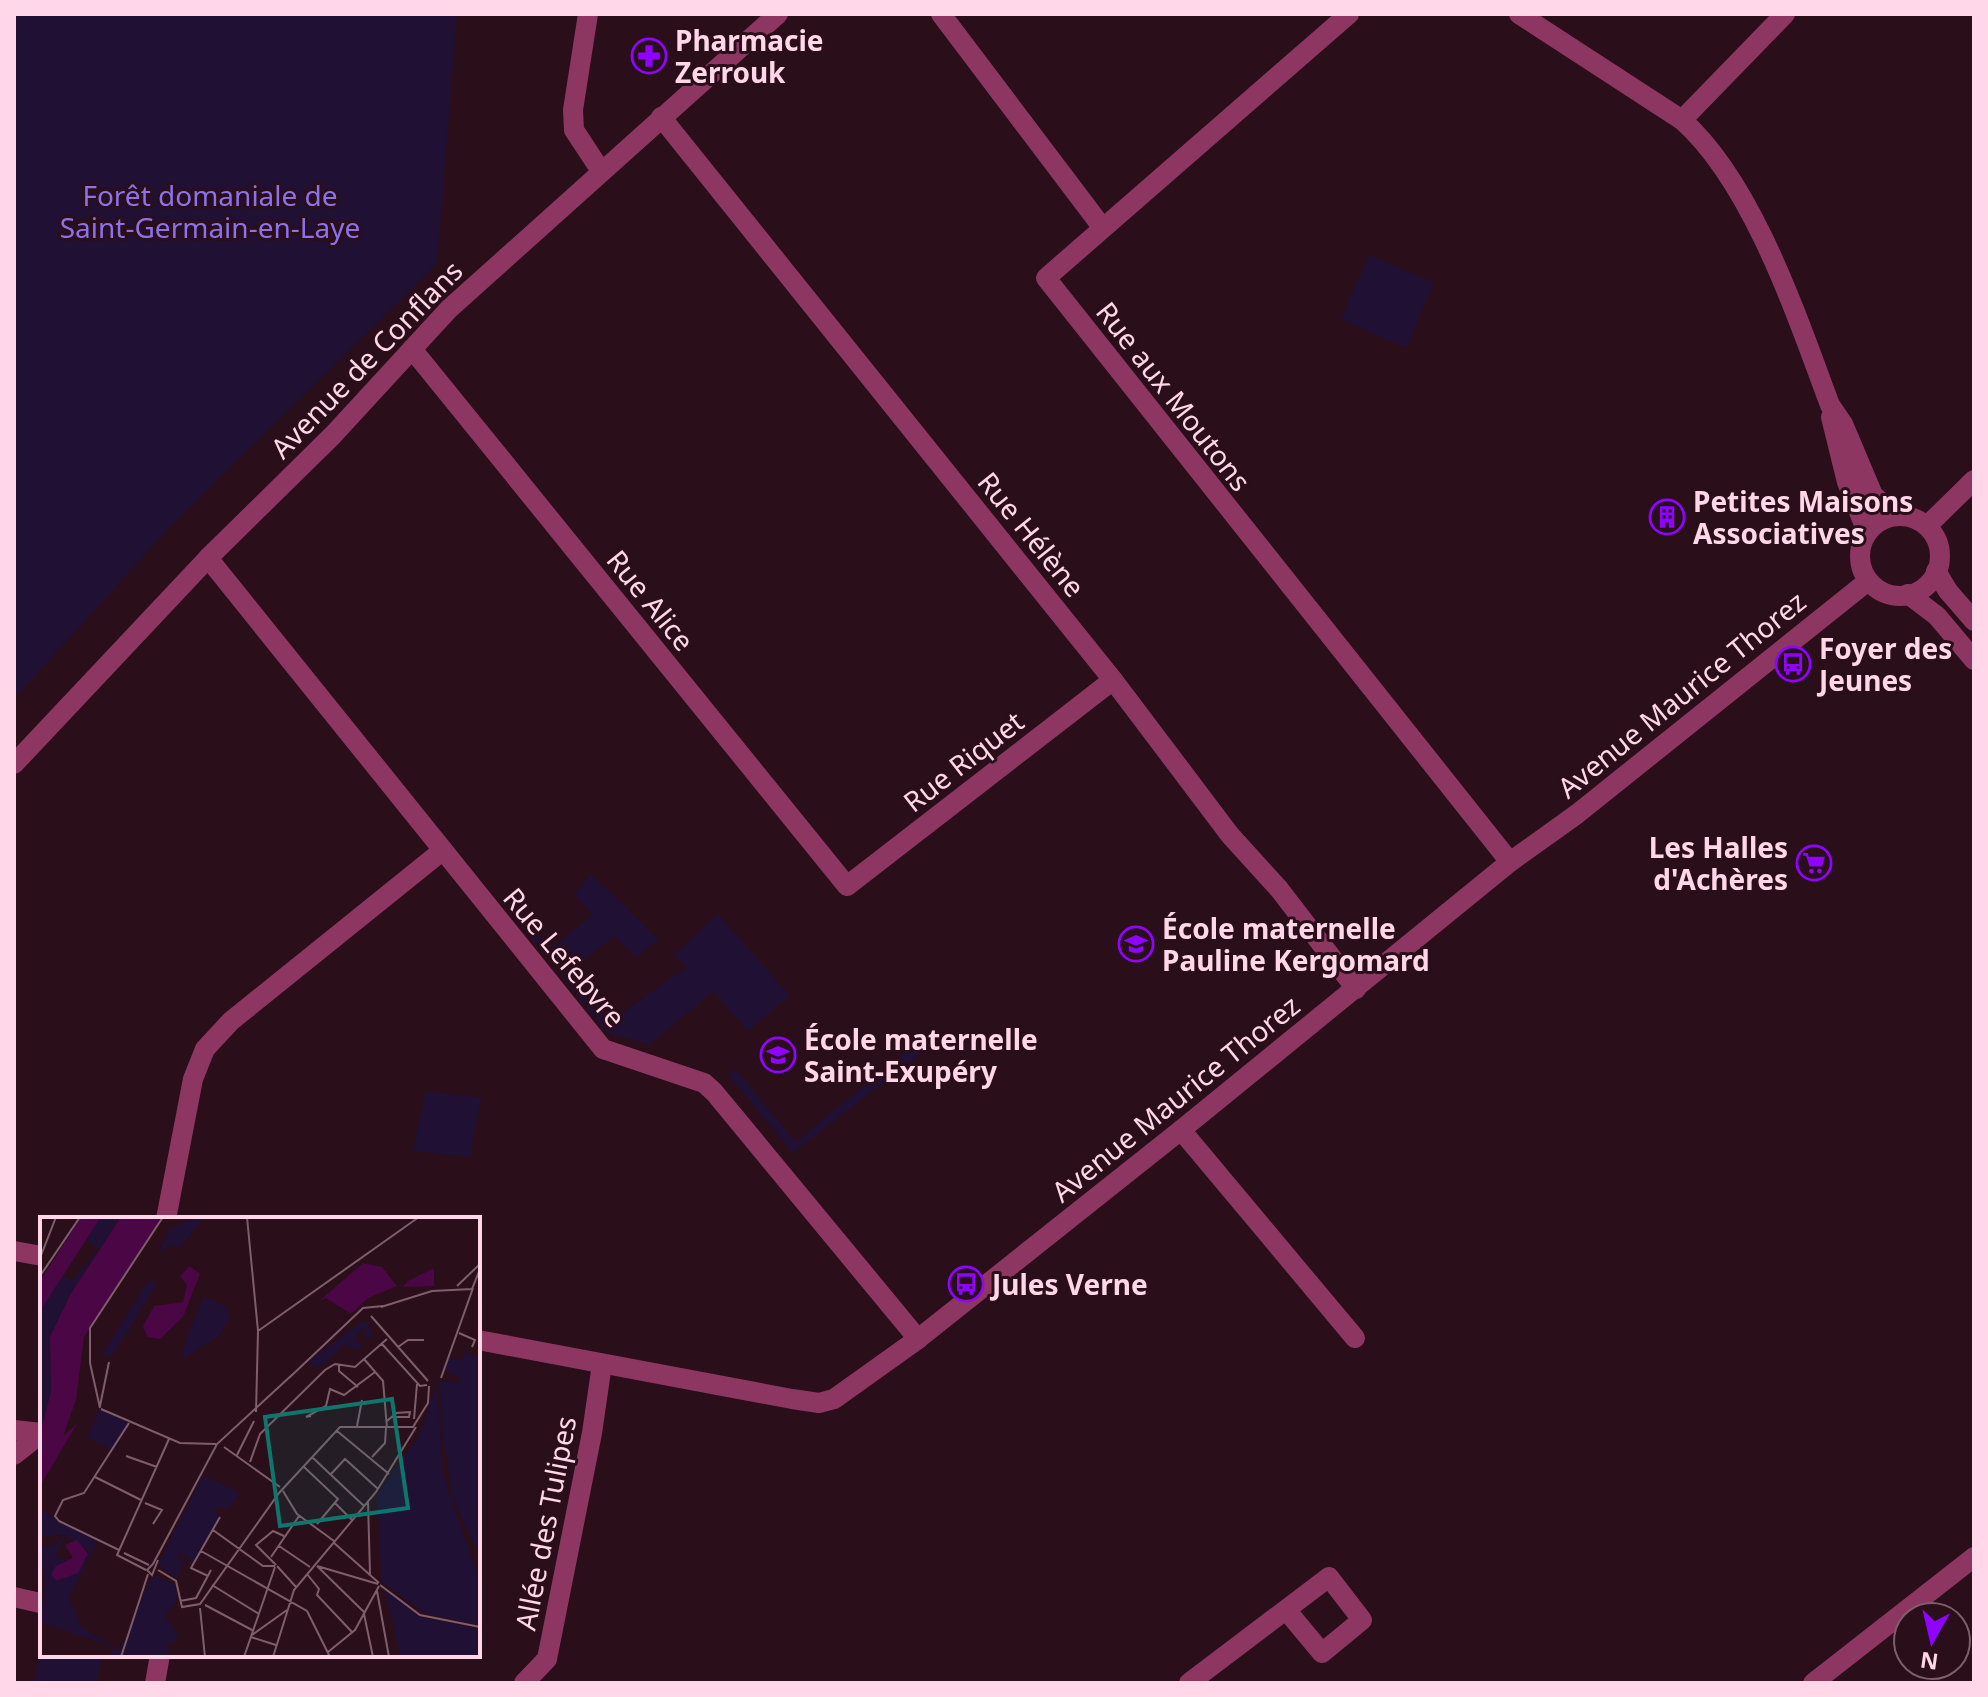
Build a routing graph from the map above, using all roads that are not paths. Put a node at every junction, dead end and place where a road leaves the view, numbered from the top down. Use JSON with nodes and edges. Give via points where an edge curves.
{"nodes":[{"id":1,"x":588,"y":14,"type":"edge"},
{"id":2,"x":778,"y":14,"type":"edge"},
{"id":3,"x":941,"y":14,"type":"edge"},
{"id":4,"x":1349,"y":14,"type":"edge"},
{"id":5,"x":1519,"y":14,"type":"edge"},
{"id":6,"x":1785,"y":14,"type":"edge"},
{"id":7,"x":661,"y":117,"type":"junction"},
{"id":8,"x":1682,"y":120,"type":"junction"},
{"id":9,"x":601,"y":171,"type":"junction"},
{"id":10,"x":1102,"y":227,"type":"junction"},
{"id":11,"x":412,"y":349,"type":"junction"},
{"id":12,"x":1830,"y":405,"type":"junction"},
{"id":13,"x":1974,"y":480,"type":"edge"},
{"id":14,"x":1896,"y":515,"type":"junction"},
{"id":15,"x":1927,"y":526,"type":"junction"},
{"id":16,"x":1867,"y":532,"type":"junction"},
{"id":17,"x":208,"y":558,"type":"junction"},
{"id":18,"x":1936,"y":571,"type":"junction"},
{"id":19,"x":1868,"y":581,"type":"junction"},
{"id":20,"x":1908,"y":594,"type":"junction"},
{"id":21,"x":1974,"y":621,"type":"edge"},
{"id":22,"x":1974,"y":660,"type":"edge"},
{"id":23,"x":1113,"y":680,"type":"junction"},
{"id":24,"x":14,"y":764,"type":"edge"},
{"id":25,"x":442,"y":851,"type":"junction"},
{"id":26,"x":1510,"y":862,"type":"junction"},
{"id":27,"x":847,"y":886,"type":"joint"},
{"id":28,"x":1356,"y":989,"type":"junction"},
{"id":29,"x":1181,"y":1130,"type":"junction"},
{"id":30,"x":166,"y":1217,"type":"edge"},
{"id":31,"x":14,"y":1251,"type":"edge"},
{"id":32,"x":40,"y":1256,"type":"edge"},
{"id":33,"x":1355,"y":1338,"type":"dead end"},
{"id":34,"x":918,"y":1339,"type":"junction"},
{"id":35,"x":480,"y":1340,"type":"edge"},
{"id":36,"x":602,"y":1364,"type":"junction"},
{"id":37,"x":14,"y":1430,"type":"edge"},
{"id":38,"x":40,"y":1433,"type":"edge"},
{"id":39,"x":40,"y":1435,"type":"edge"},
{"id":40,"x":14,"y":1455,"type":"edge"},
{"id":41,"x":1974,"y":1557,"type":"edge"},
{"id":42,"x":14,"y":1597,"type":"edge"},
{"id":43,"x":40,"y":1603,"type":"dead end"},
{"id":44,"x":1287,"y":1611,"type":"dead end"},
{"id":45,"x":160,"y":1657,"type":"edge"},
{"id":46,"x":155,"y":1683,"type":"edge"},
{"id":47,"x":524,"y":1683,"type":"edge"},
{"id":48,"x":1189,"y":1683,"type":"edge"},
{"id":49,"x":1813,"y":1683,"type":"edge"}],
"edges":[{"from":1,"to":9,"type":"street","via":[[574,130]]},
{"from":2,"to":7,"type":"street","name":"Avenue de Conflans"},
{"from":3,"to":10,"type":"street"},
{"from":4,"to":10,"type":"street","name":"Rue aux Moutons"},
{"from":5,"to":8,"type":"street"},
{"from":6,"to":8,"type":"street"},
{"from":7,"to":9,"type":"street","name":"Avenue de Conflans"},
{"from":7,"to":23,"type":"street","name":"Rue Hélène"},
{"from":8,"to":12,"type":"street","via":[[1703,139],[1737,189]]},
{"from":9,"to":11,"type":"street","name":"Avenue de Conflans"},
{"from":10,"to":26,"type":"street","name":"Rue aux Moutons","via":[[1046,278]]},
{"from":11,"to":17,"type":"street","name":"Avenue de Conflans"},
{"from":11,"to":27,"type":"street","name":"Rue Alice"},
{"from":12,"to":14,"type":"street","via":[[1873,495]]},
{"from":12,"to":16,"type":"street","via":[[1831,428]]},
{"from":13,"to":15,"type":"street"},
{"from":14,"to":15,"type":"street"},
{"from":14,"to":16,"type":"street"},
{"from":15,"to":18,"type":"street","via":[[1938,541]]},
{"from":16,"to":19,"type":"street","via":[[1859,558]]},
{"from":17,"to":24,"type":"street","name":"Avenue de Conflans"},
{"from":17,"to":25,"type":"street","name":"Rue Lefebvre"},
{"from":18,"to":20,"type":"street","via":[[1922,589]]},
{"from":18,"to":21,"type":"street"},
{"from":19,"to":20,"type":"street","via":[[1885,593]]},
{"from":19,"to":26,"type":"street","name":"Avenue Maurice Thorez"},
{"from":20,"to":22,"type":"street","via":[[1937,616]]},
{"from":23,"to":27,"type":"street","name":"Rue Riquet"},
{"from":23,"to":28,"type":"street","name":"Rue Hélène"},
{"from":25,"to":30,"type":"street","via":[[231,1021],[205,1049],[193,1079]]},
{"from":25,"to":34,"type":"street","name":"Rue Lefebvre","via":[[603,1049],[704,1083],[714,1092]]},
{"from":26,"to":28,"type":"street","name":"Avenue Maurice Thorez"},
{"from":28,"to":29,"type":"street","name":"Avenue Maurice Thorez"},
{"from":29,"to":33,"type":"street"},
{"from":29,"to":34,"type":"street","name":"Avenue Maurice Thorez"},
{"from":31,"to":32,"type":"street"},
{"from":34,"to":36,"type":"street","name":"Avenue Maurice Thorez","via":[[856,1387],[819,1403]]},
{"from":35,"to":36,"type":"street","name":"Avenue Maurice Thorez"},
{"from":36,"to":47,"type":"street","name":"Allée des Tulipes","via":[[547,1659]]},
{"from":37,"to":38,"type":"street"},
{"from":39,"to":40,"type":"street"},
{"from":41,"to":49,"type":"street"},
{"from":42,"to":43,"type":"street"},
{"from":44,"to":48,"type":"street"},
{"from":45,"to":46,"type":"street"}]}
